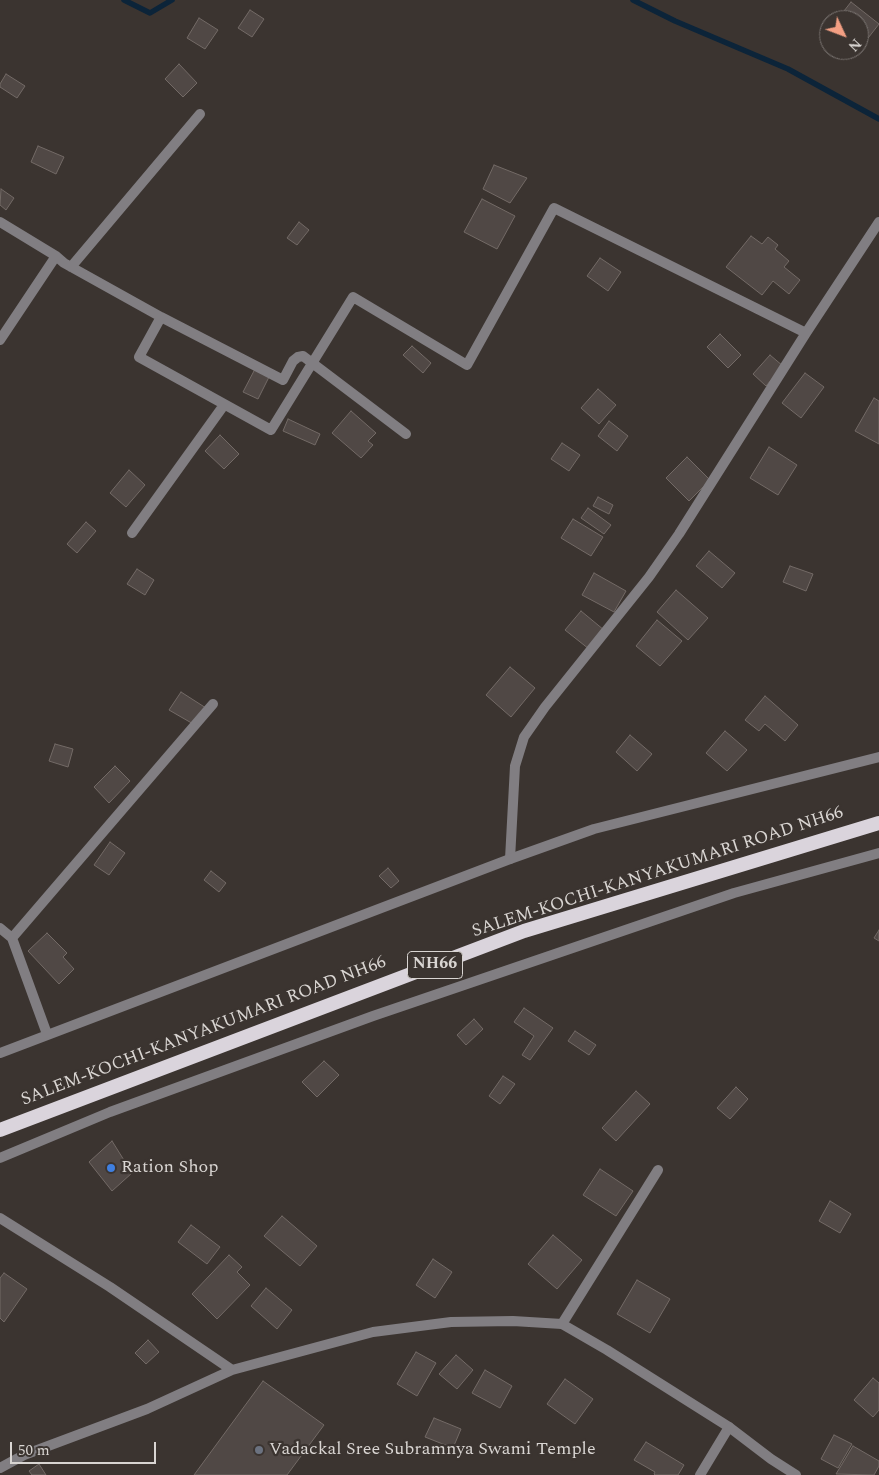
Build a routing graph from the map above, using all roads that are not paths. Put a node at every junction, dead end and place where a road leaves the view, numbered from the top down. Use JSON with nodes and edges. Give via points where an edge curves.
{"nodes":[{"id":1,"x":200,"y":114,"type":"dead end"},
{"id":2,"x":0,"y":222,"type":"edge"},
{"id":3,"x":879,"y":222,"type":"edge"},
{"id":4,"x":56,"y":256,"type":"junction"},
{"id":5,"x":71,"y":267,"type":"junction"},
{"id":6,"x":161,"y":317,"type":"junction"},
{"id":7,"x":806,"y":333,"type":"junction"},
{"id":8,"x":0,"y":340,"type":"edge"},
{"id":9,"x":313,"y":364,"type":"junction"},
{"id":10,"x":224,"y":405,"type":"junction"},
{"id":11,"x":406,"y":434,"type":"dead end"},
{"id":12,"x":132,"y":533,"type":"dead end"},
{"id":13,"x":213,"y":704,"type":"dead end"},
{"id":14,"x":879,"y":757,"type":"edge"},
{"id":15,"x":879,"y":823,"type":"edge"},
{"id":16,"x":879,"y":853,"type":"edge"},
{"id":17,"x":510,"y":858,"type":"junction"},
{"id":18,"x":0,"y":928,"type":"edge"},
{"id":19,"x":12,"y":938,"type":"junction"},
{"id":20,"x":47,"y":1034,"type":"junction"},
{"id":21,"x":0,"y":1053,"type":"edge"},
{"id":22,"x":0,"y":1130,"type":"edge"},
{"id":23,"x":0,"y":1158,"type":"edge"},
{"id":24,"x":658,"y":1170,"type":"dead end"},
{"id":25,"x":0,"y":1218,"type":"edge"},
{"id":26,"x":562,"y":1324,"type":"junction"},
{"id":27,"x":232,"y":1370,"type":"junction"},
{"id":28,"x":729,"y":1427,"type":"junction"},
{"id":29,"x":0,"y":1468,"type":"edge"},
{"id":30,"x":700,"y":1475,"type":"edge"},
{"id":31,"x":796,"y":1475,"type":"edge"}],
"edges":[{"from":1,"to":5,"type":"street"},
{"from":2,"to":4,"type":"street"},
{"from":3,"to":7,"type":"street"},
{"from":4,"to":5,"type":"street"},
{"from":4,"to":8,"type":"street"},
{"from":5,"to":6,"type":"street"},
{"from":6,"to":9,"type":"street","via":[[283,380],[298,358],[303,356]]},
{"from":6,"to":10,"type":"street","via":[[139,357]]},
{"from":7,"to":9,"type":"street","via":[[554,208],[467,365],[353,296]]},
{"from":7,"to":17,"type":"street","via":[[680,534],[524,737],[515,766]]},
{"from":9,"to":10,"type":"street","via":[[271,430]]},
{"from":9,"to":11,"type":"street"},
{"from":10,"to":12,"type":"street"},
{"from":13,"to":19,"type":"street"},
{"from":14,"to":17,"type":"street","via":[[594,829]]},
{"from":15,"to":22,"type":"highway","name":"SALEM-KOCHI-KANYAKUMARI ROAD NH66","number":"NH66","via":[[524,931]]},
{"from":16,"to":23,"type":"street","via":[[734,893],[373,1016],[110,1112]]},
{"from":17,"to":20,"type":"street"},
{"from":18,"to":19,"type":"street"},
{"from":19,"to":20,"type":"street"},
{"from":20,"to":21,"type":"street"},
{"from":24,"to":26,"type":"street"},
{"from":25,"to":27,"type":"street","via":[[110,1287]]},
{"from":26,"to":27,"type":"street","via":[[450,1322],[373,1332]]},
{"from":26,"to":28,"type":"street"},
{"from":27,"to":29,"type":"street","via":[[146,1409],[24,1455]]},
{"from":28,"to":30,"type":"street"},
{"from":28,"to":31,"type":"street"}]}
